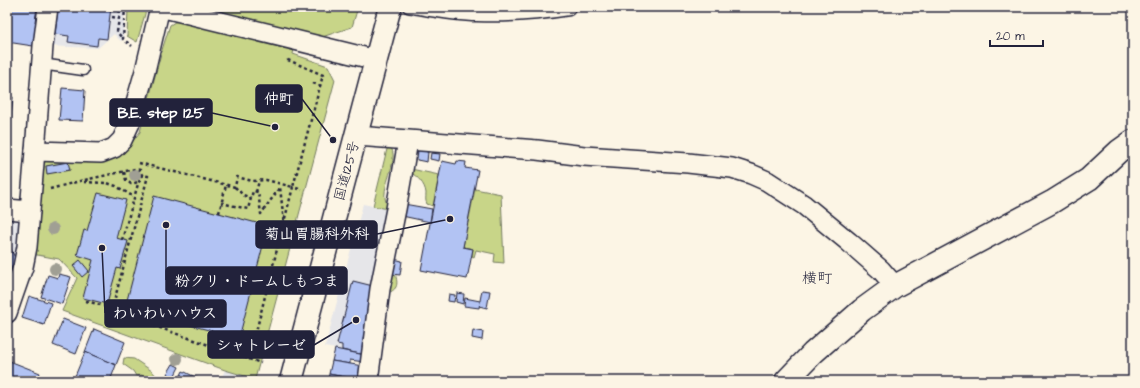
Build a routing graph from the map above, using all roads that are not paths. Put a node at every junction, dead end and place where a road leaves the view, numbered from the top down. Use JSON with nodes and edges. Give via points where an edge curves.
{"nodes":[{"id":1,"x":48,"y":7,"type":"edge"},
{"id":2,"x":160,"y":7,"type":"edge"},
{"id":3,"x":390,"y":7,"type":"edge"},
{"id":4,"x":408,"y":7,"type":"edge"},
{"id":5,"x":569,"y":10,"type":"dead end"},
{"id":6,"x":376,"y":60,"type":"junction"},
{"id":7,"x":41,"y":64,"type":"junction"},
{"id":8,"x":83,"y":70,"type":"dead end"},
{"id":9,"x":357,"y":136,"type":"junction"},
{"id":10,"x":408,"y":140,"type":"junction"},
{"id":11,"x":1133,"y":141,"type":"edge"},
{"id":12,"x":35,"y":151,"type":"junction"},
{"id":13,"x":7,"y":209,"type":"edge"},
{"id":14,"x":30,"y":211,"type":"junction"},
{"id":15,"x":895,"y":286,"type":"junction"},
{"id":16,"x":7,"y":313,"type":"edge"},
{"id":17,"x":291,"y":381,"type":"edge"},
{"id":18,"x":368,"y":381,"type":"edge"},
{"id":19,"x":786,"y":381,"type":"edge"}],
"edges":[{"from":1,"to":7,"type":"street"},
{"from":2,"to":6,"type":"street"},
{"from":2,"to":12,"type":"street","via":[[130,123],[122,140],[114,148],[101,153]]},
{"from":3,"to":6,"type":"main road","name":"国道125号"},
{"from":4,"to":5,"type":"lane","via":[[477,16],[541,14]]},
{"from":6,"to":9,"type":"main road","name":"国道125号"},
{"from":7,"to":8,"type":"lane"},
{"from":7,"to":12,"type":"street"},
{"from":9,"to":10,"type":"street"},
{"from":9,"to":17,"type":"main road","name":"国道125号"},
{"from":10,"to":15,"type":"street","via":[[688,163],[739,170],[767,181],[804,205],[881,270]]},
{"from":10,"to":18,"type":"street","via":[[380,289]]},
{"from":11,"to":15,"type":"main road","via":[[1089,179],[1052,202]]},
{"from":12,"to":14,"type":"street"},
{"from":13,"to":14,"type":"street"},
{"from":14,"to":16,"type":"street","via":[[23,267]]},
{"from":15,"to":19,"type":"main road","via":[[862,310],[813,353]]}]}
